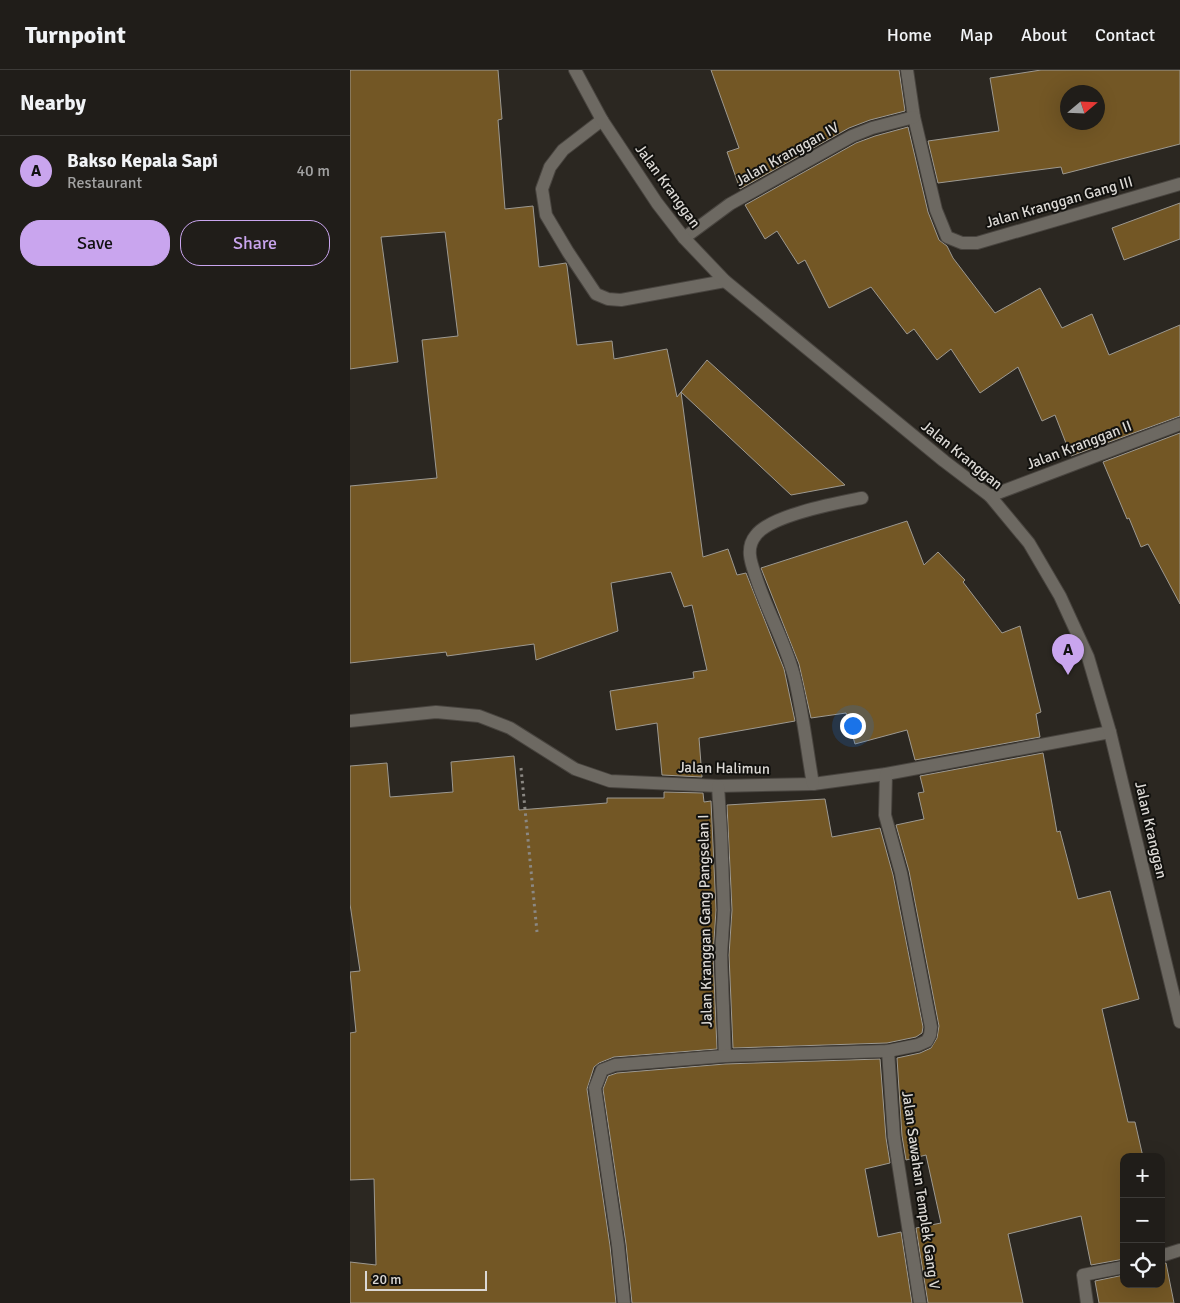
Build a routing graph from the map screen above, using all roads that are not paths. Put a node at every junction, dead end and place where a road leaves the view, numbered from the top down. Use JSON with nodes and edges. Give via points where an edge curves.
{"nodes":[{"id":1,"x":575,"y":70,"type":"edge"},
{"id":2,"x":907,"y":70,"type":"edge"},
{"id":3,"x":914,"y":117,"type":"junction"},
{"id":4,"x":602,"y":120,"type":"junction"},
{"id":5,"x":1180,"y":184,"type":"edge"},
{"id":6,"x":684,"y":238,"type":"junction"},
{"id":7,"x":725,"y":281,"type":"junction"},
{"id":8,"x":1180,"y":424,"type":"edge"},
{"id":9,"x":990,"y":496,"type":"junction"},
{"id":10,"x":862,"y":498,"type":"dead end"},
{"id":11,"x":350,"y":721,"type":"edge"},
{"id":12,"x":1110,"y":732,"type":"junction"},
{"id":13,"x":886,"y":774,"type":"junction"},
{"id":14,"x":813,"y":784,"type":"junction"},
{"id":15,"x":718,"y":786,"type":"junction"},
{"id":16,"x":1180,"y":1022,"type":"edge"},
{"id":17,"x":888,"y":1051,"type":"junction"},
{"id":18,"x":725,"y":1056,"type":"junction"},
{"id":19,"x":1180,"y":1250,"type":"edge"},
{"id":20,"x":1165,"y":1255,"type":"edge"},
{"id":21,"x":1120,"y":1267,"type":"edge"},
{"id":22,"x":624,"y":1303,"type":"edge"},
{"id":23,"x":920,"y":1303,"type":"edge"},
{"id":24,"x":1087,"y":1303,"type":"edge"}],
"edges":[{"from":1,"to":4,"type":"street","name":"Jalan Kranggan"},
{"from":2,"to":3,"type":"street"},
{"from":3,"to":5,"type":"street","name":"Jalan Kranggan Gang III","via":[[936,210],[947,236],[962,243],[977,243]]},
{"from":3,"to":6,"type":"street","name":"Jalan Kranggan IV","via":[[852,136],[730,204]]},
{"from":4,"to":6,"type":"street","name":"Jalan Kranggan"},
{"from":4,"to":7,"type":"street","via":[[563,150],[550,167],[542,189],[546,215],[596,294],[621,300]]},
{"from":6,"to":7,"type":"street","name":"Jalan Kranggan"},
{"from":7,"to":9,"type":"street","name":"Jalan Kranggan"},
{"from":8,"to":9,"type":"street","name":"Jalan Kranggan II"},
{"from":9,"to":12,"type":"street","name":"Jalan Kranggan","via":[[1029,543],[1060,596],[1088,657]]},
{"from":10,"to":14,"type":"street","via":[[786,517],[763,528],[749,547],[757,582],[795,680]]},
{"from":11,"to":15,"type":"street","name":"Jalan Halimun","via":[[436,712],[479,716],[510,728],[575,769],[610,781]]},
{"from":12,"to":13,"type":"street","name":"Jalan Halimun"},
{"from":12,"to":16,"type":"street","name":"Jalan Kranggan"},
{"from":13,"to":14,"type":"street","name":"Jalan Halimun"},
{"from":13,"to":17,"type":"street","via":[[886,815],[901,872],[931,1027],[927,1041]]},
{"from":14,"to":15,"type":"street","name":"Jalan Halimun"},
{"from":15,"to":18,"type":"street","name":"Jalan Kranggan Gang Pangselan I","via":[[724,910],[721,956]]},
{"from":17,"to":18,"type":"street"},
{"from":17,"to":23,"type":"street","name":"Jalan Sawahan Templek Gang V","via":[[894,1138]]},
{"from":18,"to":22,"type":"street","via":[[615,1065],[602,1070],[595,1088]]},
{"from":19,"to":20,"type":"street"},
{"from":21,"to":24,"type":"street","via":[[1083,1275]]}]}
